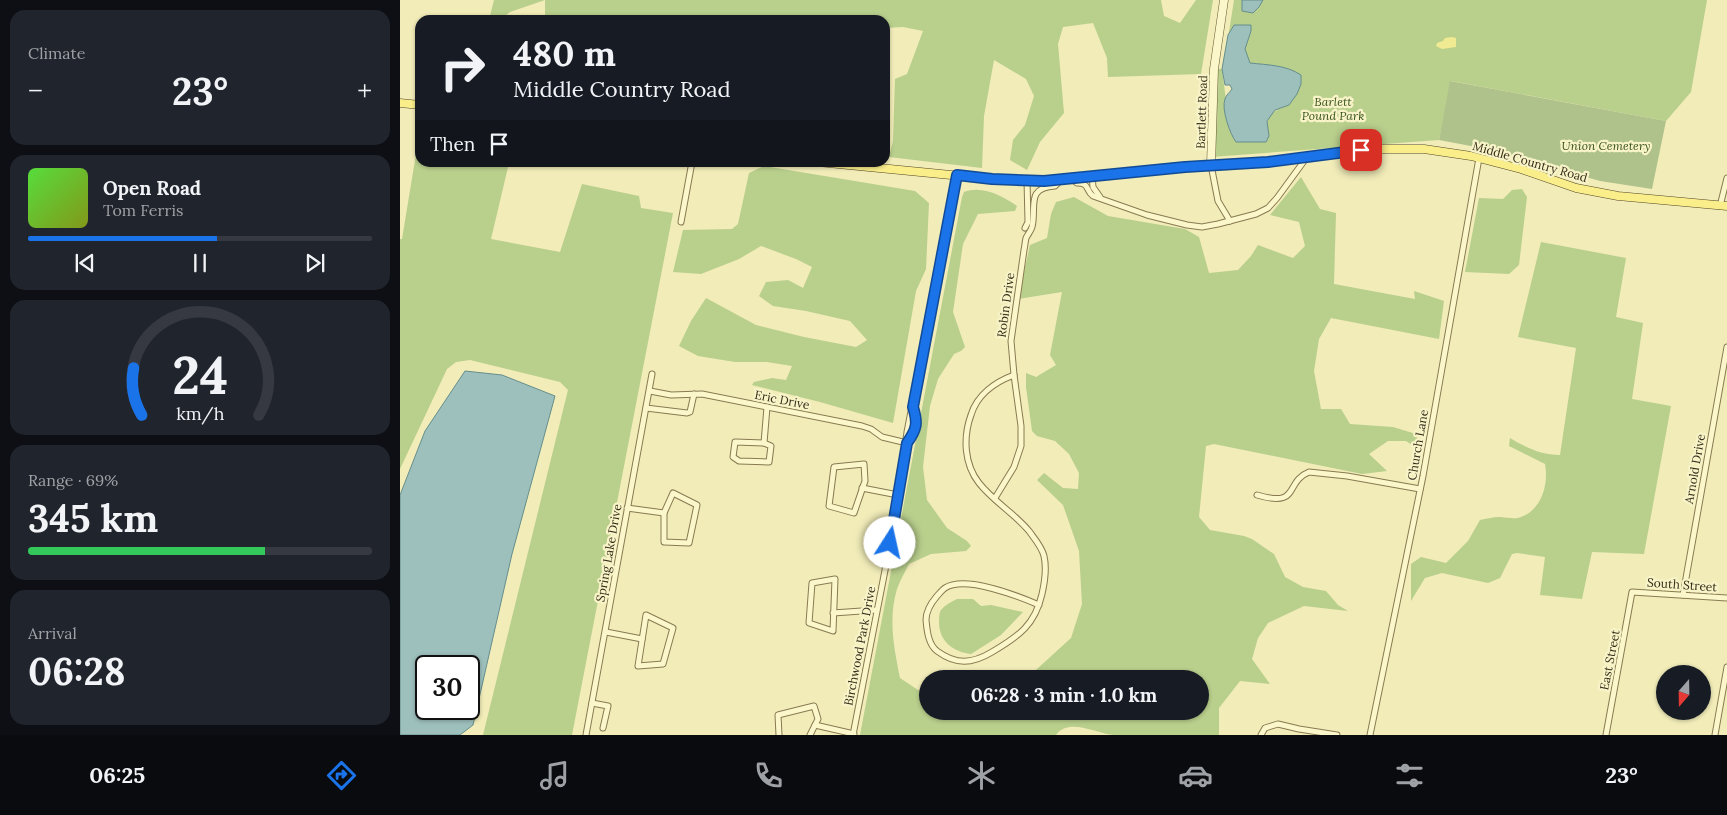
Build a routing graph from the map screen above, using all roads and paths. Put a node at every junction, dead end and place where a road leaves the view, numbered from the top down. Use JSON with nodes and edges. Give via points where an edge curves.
{"nodes":[{"id":1,"x":1224,"y":0,"type":"edge"},
{"id":2,"x":400,"y":103,"type":"edge"},
{"id":3,"x":415,"y":104,"type":"edge"},
{"id":4,"x":1307,"y":156,"type":"junction"},
{"id":5,"x":1479,"y":158,"type":"junction"},
{"id":6,"x":1211,"y":165,"type":"junction"},
{"id":7,"x":691,"y":167,"type":"edge"},
{"id":8,"x":871,"y":167,"type":"edge"},
{"id":9,"x":957,"y":175,"type":"junction"},
{"id":10,"x":1092,"y":176,"type":"junction"},
{"id":11,"x":1072,"y":178,"type":"junction"},
{"id":12,"x":1727,"y":178,"type":"edge"},
{"id":13,"x":1027,"y":180,"type":"junction"},
{"id":14,"x":1062,"y":180,"type":"junction"},
{"id":15,"x":1100,"y":197,"type":"junction"},
{"id":16,"x":1724,"y":206,"type":"edge"},
{"id":17,"x":1230,"y":221,"type":"junction"},
{"id":18,"x":680,"y":222,"type":"dead end"},
{"id":19,"x":1026,"y":237,"type":"junction"},
{"id":20,"x":1727,"y":346,"type":"edge"},
{"id":21,"x":652,"y":374,"type":"dead end"},
{"id":22,"x":1014,"y":375,"type":"junction"},
{"id":23,"x":650,"y":391,"type":"junction"},
{"id":24,"x":694,"y":394,"type":"junction"},
{"id":25,"x":767,"y":407,"type":"junction"},
{"id":26,"x":913,"y":407,"type":"junction"},
{"id":27,"x":646,"y":408,"type":"junction"},
{"id":28,"x":907,"y":443,"type":"junction"},
{"id":29,"x":764,"y":444,"type":"junction"},
{"id":30,"x":862,"y":488,"type":"junction"},
{"id":31,"x":1420,"y":489,"type":"junction"},
{"id":32,"x":898,"y":495,"type":"junction"},
{"id":33,"x":1257,"y":495,"type":"dead end"},
{"id":34,"x":995,"y":498,"type":"junction"},
{"id":35,"x":627,"y":508,"type":"junction"},
{"id":36,"x":664,"y":513,"type":"junction"},
{"id":37,"x":1635,"y":592,"type":"joint"},
{"id":38,"x":1683,"y":594,"type":"junction"},
{"id":39,"x":1727,"y":598,"type":"edge"},
{"id":40,"x":1040,"y":605,"type":"junction"},
{"id":41,"x":876,"y":610,"type":"junction"},
{"id":42,"x":834,"y":613,"type":"junction"},
{"id":43,"x":606,"y":632,"type":"junction"},
{"id":44,"x":642,"y":640,"type":"junction"},
{"id":45,"x":1727,"y":667,"type":"edge"},
{"id":46,"x":592,"y":703,"type":"junction"},
{"id":47,"x":815,"y":725,"type":"junction"},
{"id":48,"x":603,"y":728,"type":"dead end"},
{"id":49,"x":853,"y":734,"type":"edge"},
{"id":50,"x":1371,"y":734,"type":"edge"},
{"id":51,"x":586,"y":735,"type":"edge"},
{"id":52,"x":779,"y":735,"type":"edge"},
{"id":53,"x":810,"y":735,"type":"edge"},
{"id":54,"x":1262,"y":735,"type":"edge"},
{"id":55,"x":1337,"y":735,"type":"edge"},
{"id":56,"x":1379,"y":735,"type":"edge"},
{"id":57,"x":1606,"y":735,"type":"edge"},
{"id":58,"x":1715,"y":735,"type":"edge"}],
"edges":[{"from":1,"to":6,"type":"street","name":"Bartlett Road","via":[[1214,68]]},
{"from":2,"to":3,"type":"main road"},
{"from":4,"to":5,"type":"main road","name":"Middle Country Road","via":[[1409,148],[1435,149]]},
{"from":4,"to":6,"type":"main road","name":"Middle Country Road"},
{"from":4,"to":17,"type":"street","via":[[1268,208]]},
{"from":5,"to":16,"type":"main road","name":"Middle Country Road","via":[[1595,192]]},
{"from":5,"to":31,"type":"street","name":"Church Lane"},
{"from":6,"to":10,"type":"main road","name":"Middle Country Road"},
{"from":6,"to":17,"type":"street","name":"Bartlett Road","via":[[1218,201]]},
{"from":7,"to":18,"type":"street"},
{"from":8,"to":9,"type":"main road","name":"Middle Country Road"},
{"from":9,"to":13,"type":"main road","name":"Middle Country Road"},
{"from":9,"to":26,"type":"street","name":"Birchwood Park Drive"},
{"from":10,"to":11,"type":"main road","name":"Middle Country Road"},
{"from":10,"to":15,"type":"street","via":[[1093,187]]},
{"from":11,"to":14,"type":"main road","name":"Middle Country Road"},
{"from":11,"to":15,"type":"street","via":[[1083,183],[1093,196]]},
{"from":12,"to":16,"type":"street"},
{"from":13,"to":14,"type":"main road","name":"Middle Country Road"},
{"from":13,"to":19,"type":"street","name":"Robin Drive"},
{"from":14,"to":19,"type":"street","name":"Robin Drive","via":[[1055,186],[1045,186],[1036,194],[1032,229]]},
{"from":15,"to":17,"type":"street","via":[[1147,216],[1186,225],[1202,227]]},
{"from":19,"to":22,"type":"street","name":"Robin Drive","via":[[1011,341]]},
{"from":20,"to":38,"type":"street","name":"Arnold Drive"},
{"from":21,"to":23,"type":"street","name":"Spring Lake Drive"},
{"from":22,"to":34,"type":"street","name":"Robin Drive","via":[[1022,426],[1021,446],[1014,466]]},
{"from":22,"to":34,"type":"street","via":[[1002,379],[988,390],[974,406],[967,425],[965,443],[970,464],[979,483]]},
{"from":23,"to":24,"type":"street","name":"Eric Drive"},
{"from":23,"to":27,"type":"street","name":"Spring Lake Drive"},
{"from":24,"to":25,"type":"street","name":"Eric Drive"},
{"from":24,"to":27,"type":"street","via":[[687,413]]},
{"from":25,"to":28,"type":"street","name":"Eric Drive","via":[[866,427],[882,437]]},
{"from":25,"to":29,"type":"street"},
{"from":26,"to":28,"type":"street","name":"Birchwood Park Drive","via":[[907,418]]},
{"from":26,"to":28,"type":"street","name":"Birchwood Park Drive","via":[[917,419]]},
{"from":27,"to":35,"type":"street","name":"Spring Lake Drive"},
{"from":28,"to":32,"type":"street","name":"Birchwood Park Drive"},
{"from":29,"to":29,"type":"street","via":[[735,442],[733,457],[739,461],[769,462],[771,446]]},
{"from":30,"to":30,"type":"street","via":[[864,464],[834,467],[828,506],[854,513]]},
{"from":30,"to":32,"type":"street"},
{"from":31,"to":33,"type":"street","via":[[1310,472],[1304,474],[1284,498],[1269,499]]},
{"from":31,"to":50,"type":"street","name":"Church Lane"},
{"from":32,"to":41,"type":"street","name":"Birchwood Park Drive"},
{"from":34,"to":40,"type":"street","via":[[1034,537],[1044,555],[1046,576]]},
{"from":35,"to":36,"type":"street"},
{"from":35,"to":43,"type":"street","name":"Spring Lake Drive"},
{"from":36,"to":36,"type":"street","via":[[664,542],[689,543],[697,505],[673,493]]},
{"from":37,"to":38,"type":"street","name":"South Street"},
{"from":37,"to":57,"type":"street","name":"East Street","via":[[1632,592]]},
{"from":38,"to":39,"type":"street","name":"South Street"},
{"from":40,"to":40,"type":"street","via":[[977,585],[957,584],[944,588],[932,602],[926,614],[926,631],[932,648],[947,658],[964,662],[982,658],[1026,628]]},
{"from":41,"to":42,"type":"street"},
{"from":41,"to":49,"type":"street","name":"Birchwood Park Drive"},
{"from":42,"to":42,"type":"street","via":[[835,579],[812,583],[809,623],[833,631]]},
{"from":43,"to":44,"type":"street"},
{"from":43,"to":46,"type":"street","name":"Spring Lake Drive"},
{"from":44,"to":44,"type":"street","via":[[638,666],[663,664],[673,628],[646,614]]},
{"from":45,"to":58,"type":"street"},
{"from":46,"to":48,"type":"street","via":[[608,706]]},
{"from":46,"to":51,"type":"street","name":"Spring Lake Drive"},
{"from":47,"to":49,"type":"street"},
{"from":47,"to":52,"type":"street","via":[[818,720],[814,706],[778,715]]},
{"from":47,"to":53,"type":"street"},
{"from":50,"to":56,"type":"street"},
{"from":54,"to":55,"type":"street","via":[[1265,728],[1275,724]]}]}
